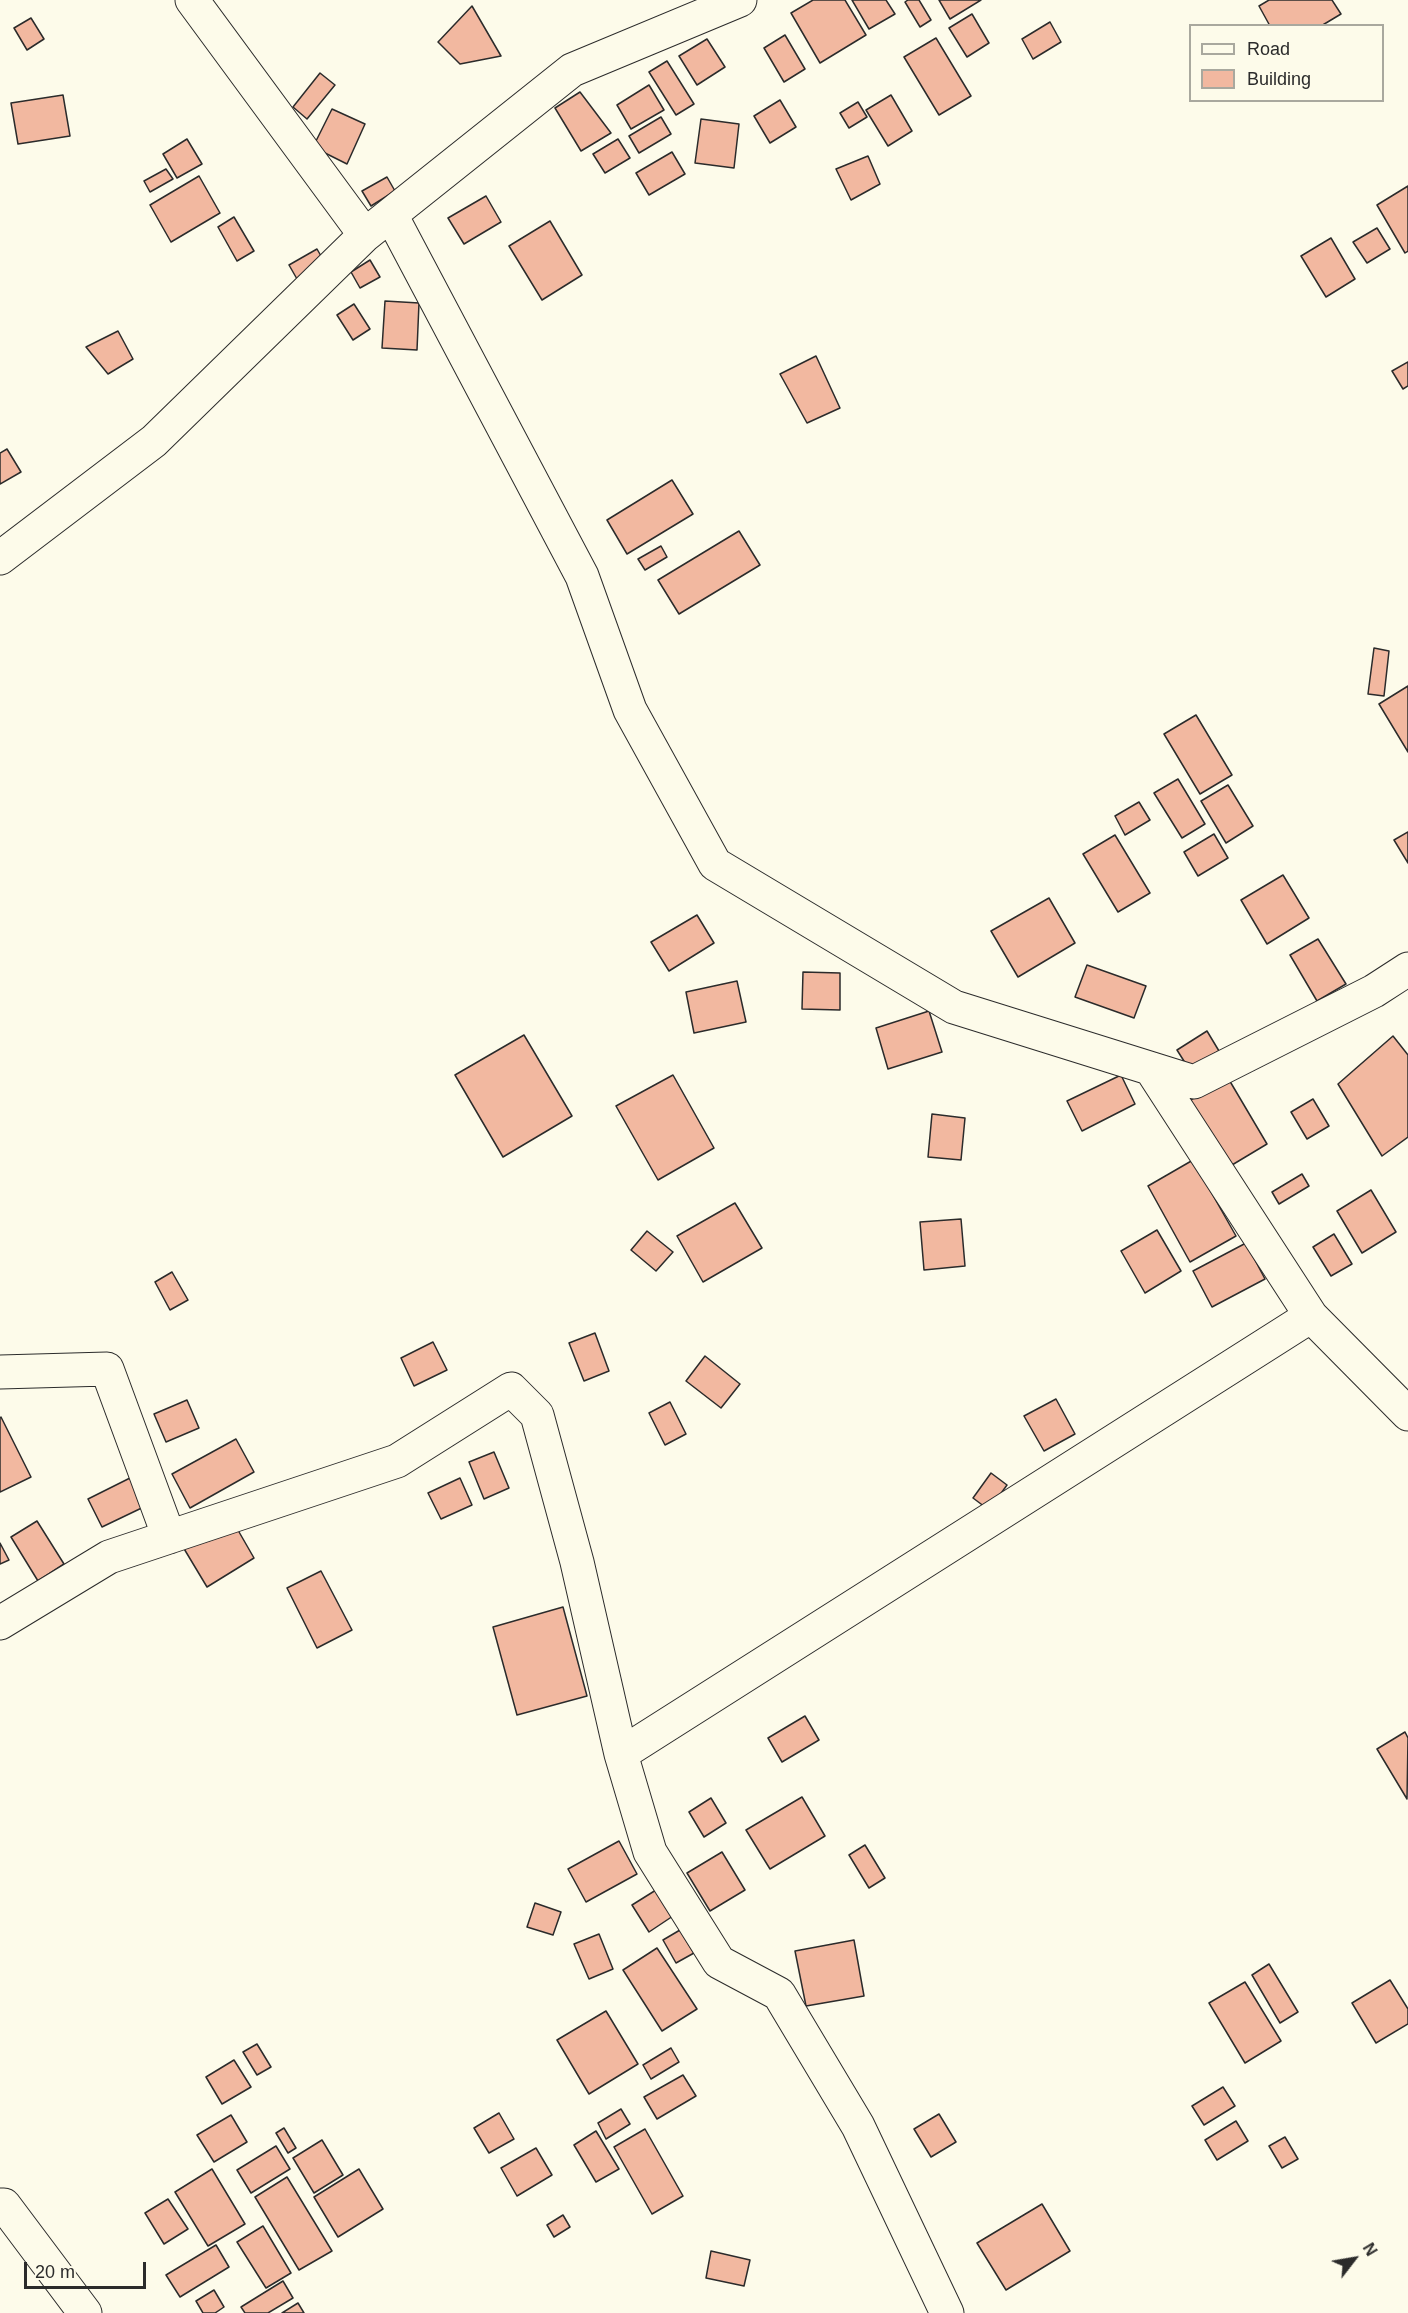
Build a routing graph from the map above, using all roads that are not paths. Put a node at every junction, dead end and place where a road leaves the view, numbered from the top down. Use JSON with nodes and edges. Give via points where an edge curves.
{"nodes":[{"id":1,"x":192,"y":0,"type":"edge"},
{"id":2,"x":740,"y":0,"type":"edge"},
{"id":3,"x":391,"y":215,"type":"junction"},
{"id":4,"x":365,"y":235,"type":"junction"},
{"id":5,"x":0,"y":558,"type":"edge"},
{"id":6,"x":1408,"y":969,"type":"edge"},
{"id":7,"x":1151,"y":1069,"type":"junction"},
{"id":8,"x":1311,"y":1316,"type":"junction"},
{"id":9,"x":0,"y":1372,"type":"edge"},
{"id":10,"x":1408,"y":1414,"type":"edge"},
{"id":11,"x":169,"y":1537,"type":"junction"},
{"id":12,"x":0,"y":1623,"type":"edge"},
{"id":13,"x":621,"y":1754,"type":"junction"},
{"id":14,"x":0,"y":2205,"type":"edge"},
{"id":15,"x":86,"y":2313,"type":"edge"},
{"id":16,"x":947,"y":2313,"type":"edge"}],
"edges":[{"from":1,"to":4,"type":"street"},
{"from":2,"to":3,"type":"street","via":[[572,70]]},
{"from":3,"to":4,"type":"street"},
{"from":3,"to":7,"type":"street","via":[[582,576],[630,710],[715,864],[954,1007]]},
{"from":4,"to":5,"type":"street","via":[[154,441]]},
{"from":6,"to":7,"type":"street","via":[[1374,991],[1194,1082]]},
{"from":7,"to":8,"type":"street"},
{"from":8,"to":10,"type":"street"},
{"from":8,"to":13,"type":"street"},
{"from":9,"to":11,"type":"street","via":[[107,1369]]},
{"from":11,"to":12,"type":"street","via":[[109,1557]]},
{"from":11,"to":13,"type":"street","via":[[396,1461],[512,1389],[537,1415],[577,1562]]},
{"from":13,"to":16,"type":"street","via":[[650,1852],[719,1962],[778,1994],[858,2126]]},
{"from":14,"to":15,"type":"street","via":[[4,2205]]}]}
